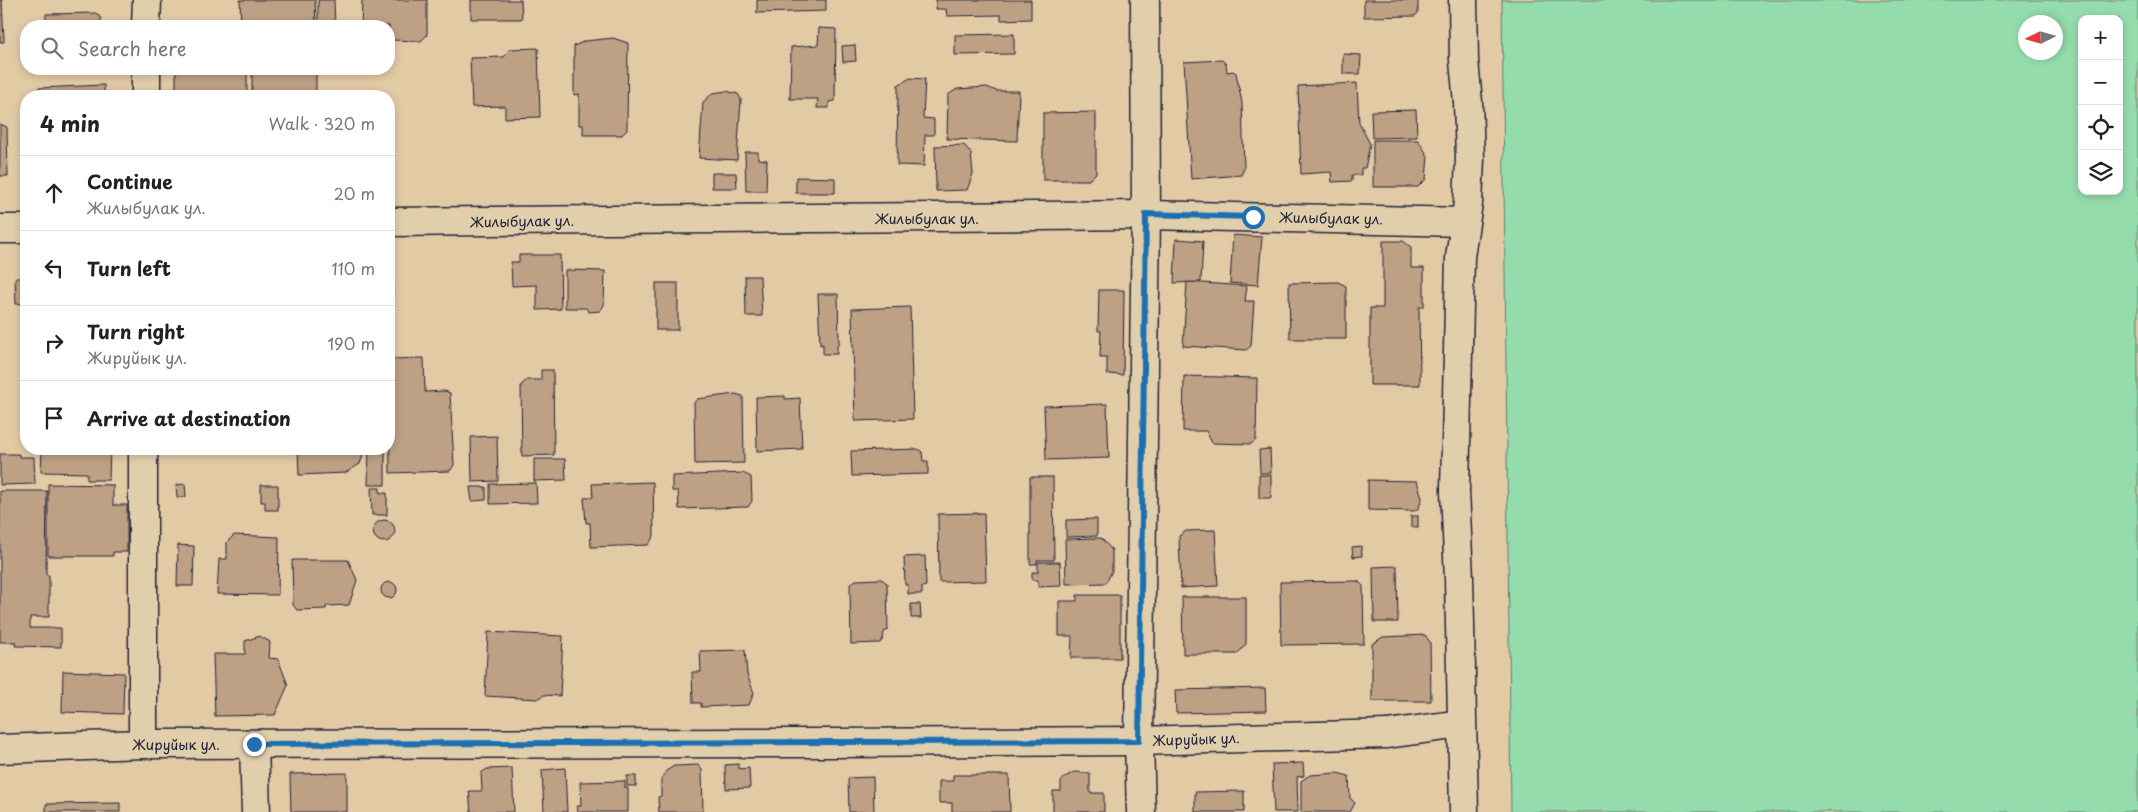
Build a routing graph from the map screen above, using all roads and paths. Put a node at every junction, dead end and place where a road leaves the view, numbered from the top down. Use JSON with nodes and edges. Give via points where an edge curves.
{"nodes":[{"id":1,"x":147,"y":0,"type":"edge"},
{"id":2,"x":1144,"y":0,"type":"edge"},
{"id":3,"x":1463,"y":0,"type":"edge"},
{"id":4,"x":146,"y":20,"type":"edge"},
{"id":5,"x":146,"y":75,"type":"edge"},
{"id":6,"x":146,"y":90,"type":"edge"},
{"id":7,"x":1146,"y":214,"type":"junction"},
{"id":8,"x":395,"y":222,"type":"edge"},
{"id":9,"x":1464,"y":222,"type":"junction"},
{"id":10,"x":0,"y":228,"type":"edge"},
{"id":11,"x":20,"y":228,"type":"edge"},
{"id":12,"x":143,"y":455,"type":"edge"},
{"id":13,"x":1461,"y":724,"type":"junction"},
{"id":14,"x":1139,"y":741,"type":"junction"},
{"id":15,"x":143,"y":744,"type":"junction"},
{"id":16,"x":254,"y":744,"type":"junction"},
{"id":17,"x":0,"y":750,"type":"edge"},
{"id":18,"x":256,"y":812,"type":"edge"},
{"id":19,"x":1140,"y":812,"type":"edge"},
{"id":20,"x":1464,"y":812,"type":"edge"}],
"edges":[{"from":1,"to":4,"type":"street"},
{"from":2,"to":7,"type":"street"},
{"from":3,"to":9,"type":"street","via":[[1470,158]]},
{"from":5,"to":6,"type":"street"},
{"from":7,"to":8,"type":"street","name":"Жилыбулак ул."},
{"from":7,"to":9,"type":"street","name":"Жилыбулак ул."},
{"from":7,"to":14,"type":"street"},
{"from":9,"to":13,"type":"street","via":[[1460,257],[1454,491]]},
{"from":10,"to":11,"type":"street"},
{"from":12,"to":15,"type":"street"},
{"from":13,"to":14,"type":"street","name":"Жируйык ул.","via":[[1387,734]]},
{"from":13,"to":20,"type":"street"},
{"from":14,"to":16,"type":"street","name":"Жируйык ул."},
{"from":14,"to":19,"type":"street"},
{"from":15,"to":16,"type":"street","name":"Жируйык ул."},
{"from":15,"to":17,"type":"street","name":"Жируйык ул."},
{"from":16,"to":18,"type":"street"}]}
